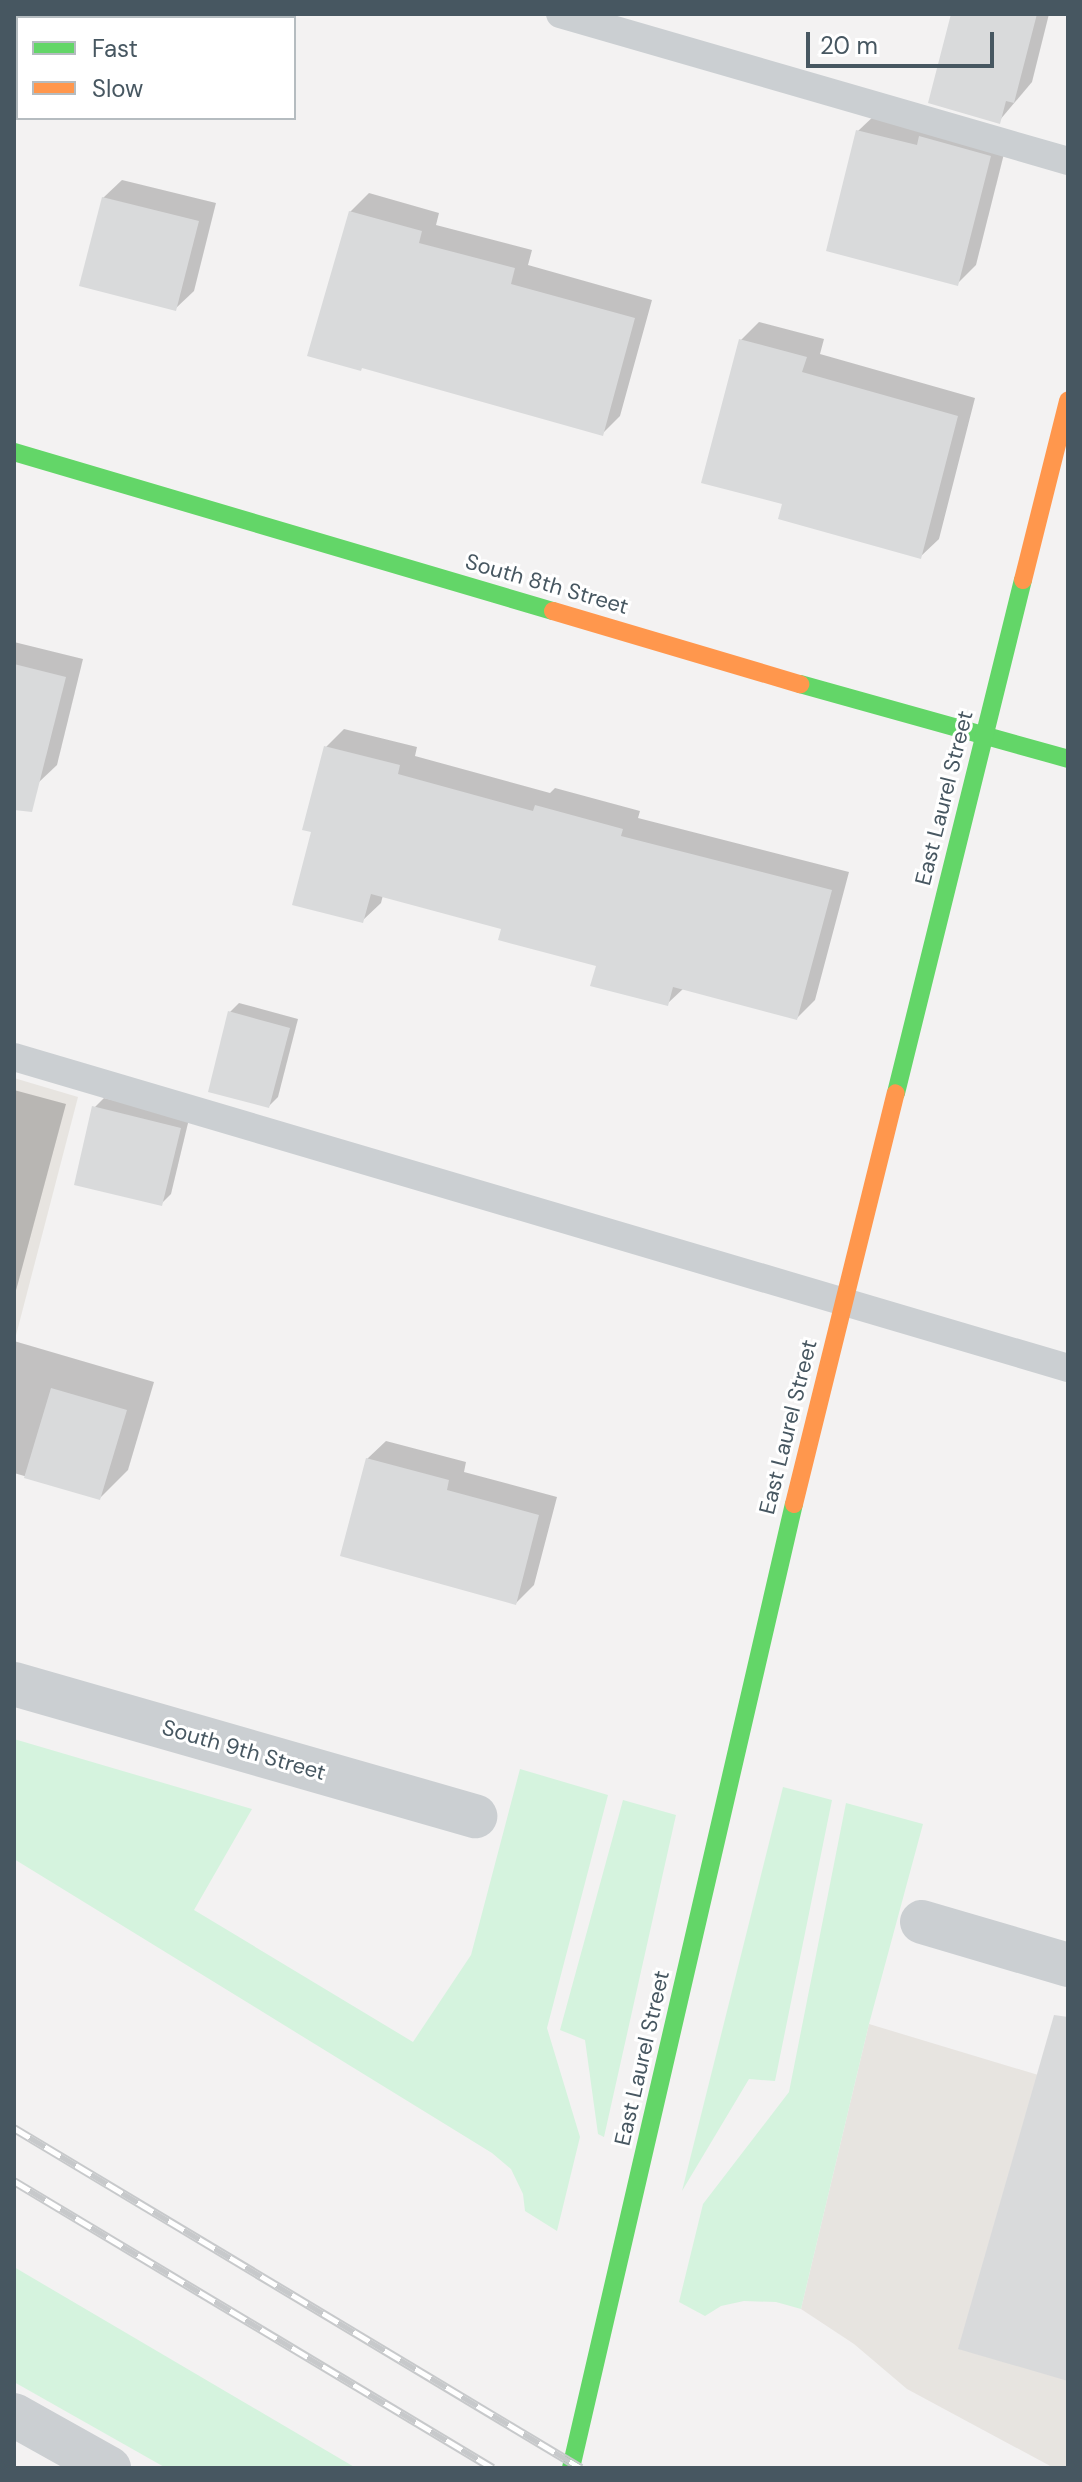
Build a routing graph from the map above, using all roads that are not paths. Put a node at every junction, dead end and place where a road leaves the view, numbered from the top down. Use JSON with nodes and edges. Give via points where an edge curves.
{"nodes":[{"id":1,"x":560,"y":14,"type":"edge"},
{"id":2,"x":1068,"y":161,"type":"edge"},
{"id":3,"x":1068,"y":401,"type":"edge"},
{"id":4,"x":14,"y":452,"type":"edge"},
{"id":5,"x":984,"y":736,"type":"junction"},
{"id":6,"x":1068,"y":759,"type":"edge"},
{"id":7,"x":14,"y":1057,"type":"edge"},
{"id":8,"x":844,"y":1302,"type":"junction"},
{"id":9,"x":1068,"y":1368,"type":"edge"},
{"id":10,"x":14,"y":1684,"type":"edge"},
{"id":11,"x":475,"y":1816,"type":"dead end"},
{"id":12,"x":922,"y":1922,"type":"dead end"},
{"id":13,"x":1068,"y":1965,"type":"edge"},
{"id":14,"x":14,"y":2415,"type":"edge"},
{"id":15,"x":109,"y":2468,"type":"edge"},
{"id":16,"x":571,"y":2468,"type":"edge"}],
"edges":[{"from":1,"to":2,"type":"lane"},
{"from":3,"to":5,"type":"street","name":"East Laurel Street"},
{"from":4,"to":5,"type":"street","name":"South 8th Street"},
{"from":5,"to":6,"type":"street","name":"South 8th Street"},
{"from":5,"to":8,"type":"street","name":"East Laurel Street"},
{"from":7,"to":8,"type":"lane"},
{"from":8,"to":9,"type":"lane"},
{"from":8,"to":16,"type":"street","name":"East Laurel Street"},
{"from":10,"to":11,"type":"street","name":"South 9th Street"},
{"from":12,"to":13,"type":"street"},
{"from":14,"to":15,"type":"street"}]}
